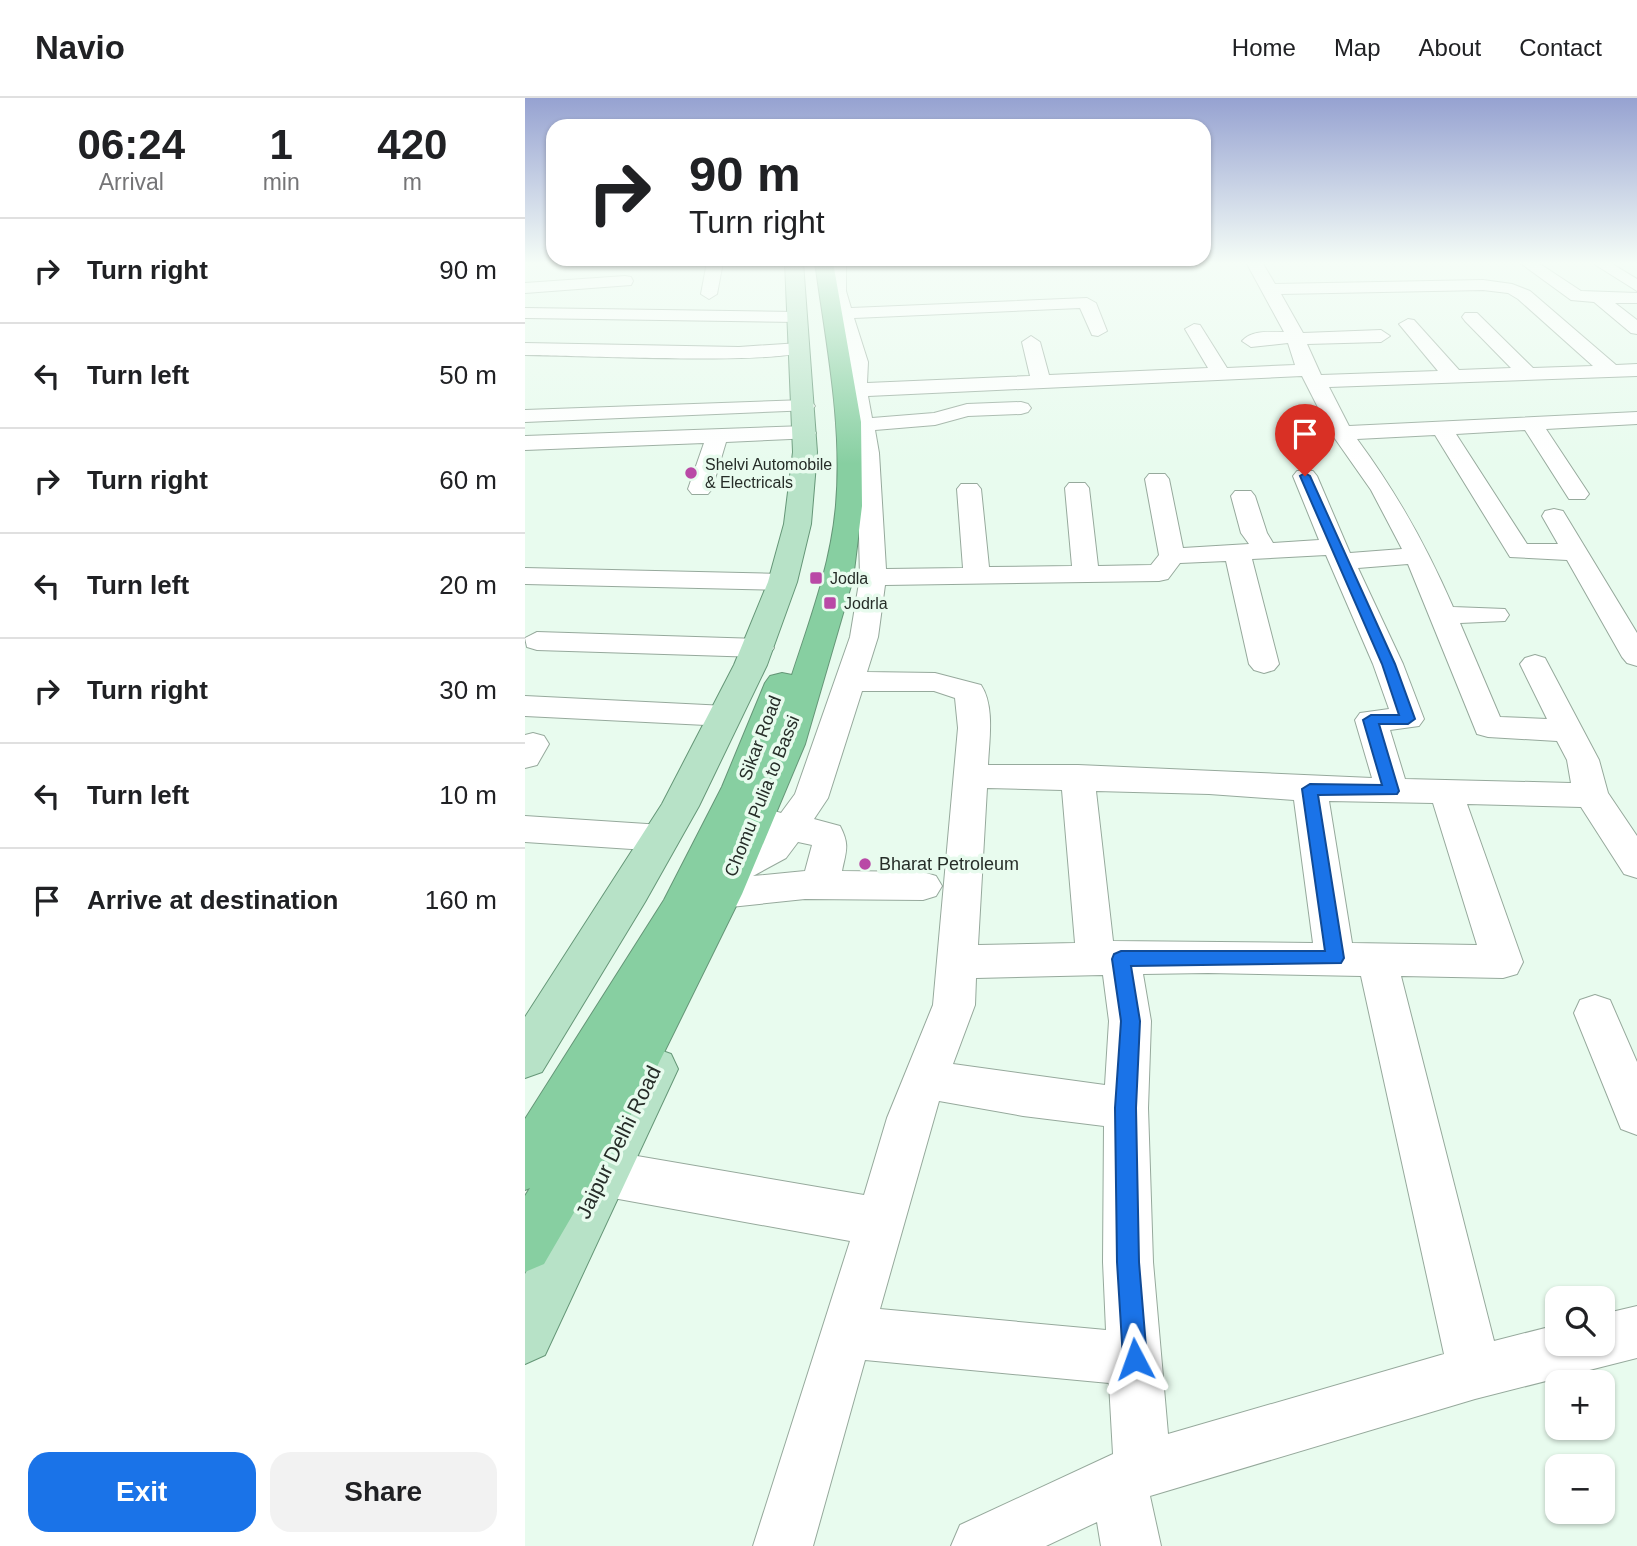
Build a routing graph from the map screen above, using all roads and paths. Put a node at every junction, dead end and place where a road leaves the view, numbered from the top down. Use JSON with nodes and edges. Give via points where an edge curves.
{"nodes":[{"id":1,"x":1194,"y":329,"type":"dead end"},
{"id":2,"x":752,"y":330,"type":"edge"},
{"id":3,"x":799,"y":330,"type":"edge"},
{"id":4,"x":818,"y":330,"type":"edge"},
{"id":5,"x":835,"y":330,"type":"edge"},
{"id":6,"x":850,"y":330,"type":"edge"},
{"id":7,"x":1291,"y":330,"type":"edge"},
{"id":8,"x":1413,"y":330,"type":"edge"},
{"id":9,"x":1484,"y":330,"type":"edge"},
{"id":10,"x":1564,"y":330,"type":"edge"},
{"id":11,"x":799,"y":333,"type":"junction"},
{"id":12,"x":1381,"y":336,"type":"dead end"},
{"id":13,"x":1295,"y":338,"type":"junction"},
{"id":14,"x":1251,"y":341,"type":"dead end"},
{"id":15,"x":1031,"y":342,"type":"dead end"},
{"id":16,"x":525,"y":349,"type":"edge"},
{"id":17,"x":1637,"y":370,"type":"edge"},
{"id":18,"x":1611,"y":371,"type":"junction"},
{"id":19,"x":1221,"y":373,"type":"junction"},
{"id":20,"x":1528,"y":374,"type":"junction"},
{"id":21,"x":1311,"y":376,"type":"junction"},
{"id":22,"x":1454,"y":377,"type":"junction"},
{"id":23,"x":1041,"y":382,"type":"junction"},
{"id":24,"x":857,"y":390,"type":"junction"},
{"id":25,"x":1021,"y":408,"type":"dead end"},
{"id":26,"x":525,"y":416,"type":"edge"},
{"id":27,"x":805,"y":419,"type":"junction"},
{"id":28,"x":1531,"y":423,"type":"junction"},
{"id":29,"x":1628,"y":424,"type":"edge"},
{"id":30,"x":863,"y":425,"type":"junction"},
{"id":31,"x":1441,"y":427,"type":"junction"},
{"id":32,"x":1342,"y":433,"type":"junction"},
{"id":33,"x":717,"y":437,"type":"junction"},
{"id":34,"x":525,"y":443,"type":"edge"},
{"id":35,"x":1305,"y":476,"type":"dead end"},
{"id":36,"x":1157,"y":479,"type":"dead end"},
{"id":37,"x":1077,"y":488,"type":"dead end"},
{"id":38,"x":700,"y":489,"type":"dead end"},
{"id":39,"x":969,"y":489,"type":"dead end"},
{"id":40,"x":1577,"y":494,"type":"dead end"},
{"id":41,"x":1243,"y":496,"type":"dead end"},
{"id":42,"x":1554,"y":516,"type":"dead end"},
{"id":43,"x":1266,"y":551,"type":"junction"},
{"id":44,"x":1575,"y":552,"type":"junction"},
{"id":45,"x":1237,"y":553,"type":"junction"},
{"id":46,"x":1338,"y":554,"type":"junction"},
{"id":47,"x":1172,"y":556,"type":"junction"},
{"id":48,"x":1418,"y":556,"type":"junction"},
{"id":49,"x":1086,"y":573,"type":"junction"},
{"id":50,"x":977,"y":575,"type":"junction"},
{"id":51,"x":525,"y":576,"type":"edge"},
{"id":52,"x":873,"y":577,"type":"junction"},
{"id":53,"x":782,"y":582,"type":"junction"},
{"id":54,"x":1443,"y":615,"type":"junction"},
{"id":55,"x":1495,"y":615,"type":"dead end"},
{"id":56,"x":537,"y":641,"type":"dead end"},
{"id":57,"x":759,"y":648,"type":"junction"},
{"id":58,"x":1637,"y":657,"type":"edge"},
{"id":59,"x":1264,"y":664,"type":"dead end"},
{"id":60,"x":1535,"y":664,"type":"dead end"},
{"id":61,"x":848,"y":681,"type":"junction"},
{"id":62,"x":525,"y":706,"type":"edge"},
{"id":63,"x":726,"y":716,"type":"junction"},
{"id":64,"x":1569,"y":731,"type":"junction"},
{"id":65,"x":971,"y":776,"type":"junction"},
{"id":66,"x":1078,"y":777,"type":"junction"},
{"id":67,"x":1310,"y":789,"type":"junction"},
{"id":68,"x":1392,"y":791,"type":"junction"},
{"id":69,"x":1446,"y":791,"type":"junction"},
{"id":70,"x":1591,"y":795,"type":"junction"},
{"id":71,"x":754,"y":820,"type":"junction"},
{"id":72,"x":790,"y":826,"type":"junction"},
{"id":73,"x":525,"y":829,"type":"edge"},
{"id":74,"x":663,"y":838,"type":"junction"},
{"id":75,"x":1637,"y":864,"type":"edge"},
{"id":76,"x":726,"y":882,"type":"junction"},
{"id":77,"x":820,"y":885,"type":"junction"},
{"id":78,"x":923,"y":887,"type":"dead end"},
{"id":79,"x":691,"y":953,"type":"junction"},
{"id":80,"x":1356,"y":958,"type":"junction"},
{"id":81,"x":1121,"y":959,"type":"junction"},
{"id":82,"x":956,"y":962,"type":"junction"},
{"id":83,"x":1595,"y":1013,"type":"dead end"},
{"id":84,"x":525,"y":1058,"type":"edge"},
{"id":85,"x":925,"y":1079,"type":"junction"},
{"id":86,"x":1126,"y":1108,"type":"junction"},
{"id":87,"x":1637,"y":1114,"type":"edge"},
{"id":88,"x":525,"y":1165,"type":"edge"},
{"id":89,"x":602,"y":1173,"type":"junction"},
{"id":90,"x":880,"y":1222,"type":"junction"},
{"id":91,"x":525,"y":1245,"type":"edge"},
{"id":92,"x":848,"y":1332,"type":"junction"},
{"id":93,"x":1637,"y":1332,"type":"edge"},
{"id":94,"x":525,"y":1335,"type":"edge"},
{"id":95,"x":1615,"y":1337,"type":"edge"},
{"id":96,"x":1545,"y":1355,"type":"edge"},
{"id":97,"x":1135,"y":1359,"type":"junction"},
{"id":98,"x":1475,"y":1372,"type":"junction"},
{"id":99,"x":1130,"y":1475,"type":"junction"},
{"id":100,"x":783,"y":1546,"type":"edge"},
{"id":101,"x":981,"y":1546,"type":"edge"},
{"id":102,"x":1131,"y":1546,"type":"edge"}],
"edges":[{"from":1,"to":19,"type":"street"},
{"from":2,"to":11,"type":"street"},
{"from":3,"to":11,"type":"main road"},
{"from":4,"to":88,"type":"highway","name":"Sikar Road","via":[[832,446],[831,505],[822,559],[797,645],[741,787],[680,910]]},
{"from":5,"to":71,"type":"highway","name":"Chomu Pulia to Bassi","via":[[849,422],[848,519],[838,579],[807,680],[787,744]]},
{"from":6,"to":24,"type":"street"},
{"from":7,"to":13,"type":"street"},
{"from":8,"to":22,"type":"street"},
{"from":9,"to":20,"type":"street"},
{"from":10,"to":18,"type":"street"},
{"from":11,"to":16,"type":"street","via":[[753,353]]},
{"from":11,"to":27,"type":"main road"},
{"from":12,"to":13,"type":"street"},
{"from":13,"to":14,"type":"street"},
{"from":13,"to":21,"type":"street"},
{"from":15,"to":23,"type":"street"},
{"from":17,"to":18,"type":"street"},
{"from":18,"to":20,"type":"street"},
{"from":19,"to":21,"type":"street"},
{"from":19,"to":23,"type":"street","via":[[1124,368]]},
{"from":20,"to":22,"type":"street"},
{"from":21,"to":22,"type":"street"},
{"from":21,"to":32,"type":"street"},
{"from":23,"to":24,"type":"street"},
{"from":24,"to":30,"type":"street"},
{"from":25,"to":30,"type":"street","via":[[967,410],[935,419]]},
{"from":26,"to":27,"type":"street"},
{"from":27,"to":33,"type":"street"},
{"from":27,"to":53,"type":"main road","via":[[802,497]]},
{"from":28,"to":29,"type":"street"},
{"from":28,"to":31,"type":"street"},
{"from":28,"to":40,"type":"street"},
{"from":30,"to":52,"type":"street"},
{"from":31,"to":32,"type":"street"},
{"from":31,"to":44,"type":"street","via":[[1519,552]]},
{"from":32,"to":48,"type":"street","via":[[1383,490]]},
{"from":33,"to":34,"type":"street"},
{"from":33,"to":38,"type":"street"},
{"from":35,"to":46,"type":"street"},
{"from":36,"to":47,"type":"street"},
{"from":37,"to":49,"type":"street"},
{"from":39,"to":50,"type":"street"},
{"from":41,"to":43,"type":"street","via":[[1254,533]]},
{"from":42,"to":44,"type":"street"},
{"from":43,"to":45,"type":"street"},
{"from":43,"to":46,"type":"street"},
{"from":44,"to":58,"type":"street"},
{"from":45,"to":47,"type":"street"},
{"from":45,"to":59,"type":"street"},
{"from":46,"to":48,"type":"street"},
{"from":46,"to":68,"type":"street","via":[[1408,719],[1371,720]]},
{"from":47,"to":49,"type":"street","via":[[1159,573]]},
{"from":48,"to":54,"type":"street"},
{"from":49,"to":50,"type":"street"},
{"from":50,"to":52,"type":"street"},
{"from":51,"to":53,"type":"street"},
{"from":52,"to":61,"type":"street","via":[[864,637]]},
{"from":53,"to":57,"type":"main road"},
{"from":54,"to":55,"type":"street"},
{"from":54,"to":64,"type":"street","via":[[1488,727]]},
{"from":56,"to":57,"type":"street"},
{"from":57,"to":63,"type":"main road"},
{"from":60,"to":64,"type":"street"},
{"from":61,"to":65,"type":"street","via":[[935,682],[970,692],[974,729]]},
{"from":61,"to":72,"type":"street","via":[[811,798]]},
{"from":62,"to":63,"type":"street"},
{"from":63,"to":74,"type":"main road"},
{"from":64,"to":70,"type":"street","via":[[1583,760]]},
{"from":65,"to":66,"type":"street"},
{"from":65,"to":82,"type":"street"},
{"from":66,"to":67,"type":"street"},
{"from":66,"to":81,"type":"street","via":[[1095,953]]},
{"from":67,"to":68,"type":"street"},
{"from":67,"to":80,"type":"street"},
{"from":68,"to":69,"type":"street"},
{"from":69,"to":70,"type":"street"},
{"from":69,"to":80,"type":"street","via":[[1503,961]]},
{"from":70,"to":75,"type":"street"},
{"from":71,"to":72,"type":"street"},
{"from":71,"to":76,"type":"highway","name":"Chomu Pulia to Bassi"},
{"from":72,"to":76,"type":"street","via":[[773,849]]},
{"from":72,"to":77,"type":"street","via":[[827,835],[830,842]]},
{"from":73,"to":74,"type":"street"},
{"from":74,"to":84,"type":"main road"},
{"from":76,"to":77,"type":"street"},
{"from":76,"to":79,"type":"highway","name":"Chomu Pulia to Bassi"},
{"from":77,"to":78,"type":"street"},
{"from":79,"to":89,"type":"main road","name":"Jaipur Delhi Road","via":[[700,960],[701,971]]},
{"from":79,"to":91,"type":"highway","name":"Chomu Pulia to Bassi","via":[[629,1074]]},
{"from":80,"to":81,"type":"street"},
{"from":80,"to":98,"type":"street"},
{"from":81,"to":82,"type":"street"},
{"from":81,"to":86,"type":"street","via":[[1130,1021]]},
{"from":82,"to":85,"type":"street","via":[[954,1005]]},
{"from":83,"to":87,"type":"street"},
{"from":85,"to":86,"type":"street"},
{"from":85,"to":90,"type":"street"},
{"from":86,"to":97,"type":"street","via":[[1128,1262]]},
{"from":89,"to":90,"type":"street"},
{"from":89,"to":94,"type":"main road","name":"Jaipur Delhi Road"},
{"from":90,"to":92,"type":"street"},
{"from":92,"to":97,"type":"street"},
{"from":92,"to":100,"type":"street"},
{"from":93,"to":95,"type":"street"},
{"from":96,"to":98,"type":"street"},
{"from":97,"to":99,"type":"street"},
{"from":98,"to":99,"type":"street"},
{"from":99,"to":101,"type":"street"},
{"from":99,"to":102,"type":"street"}]}
